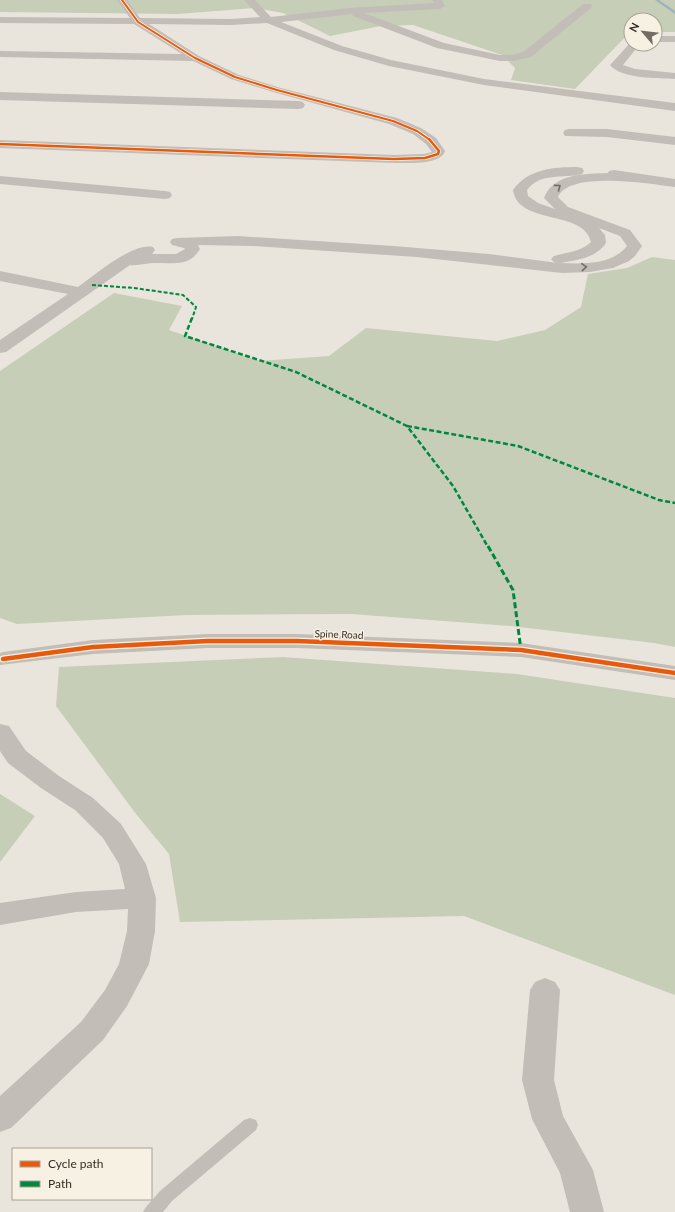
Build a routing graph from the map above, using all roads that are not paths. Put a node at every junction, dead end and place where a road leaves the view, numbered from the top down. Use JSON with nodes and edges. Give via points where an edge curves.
{"nodes":[{"id":1,"x":122,"y":0,"type":"edge"},
{"id":2,"x":249,"y":0,"type":"edge"},
{"id":3,"x":437,"y":0,"type":"edge"},
{"id":4,"x":339,"y":4,"type":"dead end"},
{"id":5,"x":587,"y":6,"type":"dead end"},
{"id":6,"x":349,"y":11,"type":"junction"},
{"id":7,"x":0,"y":20,"type":"edge"},
{"id":8,"x":268,"y":20,"type":"junction"},
{"id":9,"x":138,"y":22,"type":"junction"},
{"id":10,"x":663,"y":39,"type":"edge"},
{"id":11,"x":675,"y":39,"type":"edge"},
{"id":12,"x":627,"y":52,"type":"edge"},
{"id":13,"x":0,"y":54,"type":"edge"},
{"id":14,"x":195,"y":58,"type":"junction"},
{"id":15,"x":675,"y":76,"type":"edge"},
{"id":16,"x":0,"y":96,"type":"edge"},
{"id":17,"x":338,"y":106,"type":"junction"},
{"id":18,"x":675,"y":107,"type":"edge"},
{"id":19,"x":569,"y":133,"type":"dead end"},
{"id":20,"x":675,"y":141,"type":"edge"},
{"id":21,"x":0,"y":144,"type":"edge"},
{"id":22,"x":628,"y":177,"type":"junction"},
{"id":23,"x":0,"y":180,"type":"edge"},
{"id":24,"x":675,"y":183,"type":"edge"},
{"id":25,"x":165,"y":195,"type":"dead end"},
{"id":26,"x":220,"y":241,"type":"junction"},
{"id":27,"x":161,"y":247,"type":"junction"},
{"id":28,"x":194,"y":249,"type":"junction"},
{"id":29,"x":490,"y":259,"type":"junction"},
{"id":30,"x":0,"y":276,"type":"edge"},
{"id":31,"x":81,"y":292,"type":"junction"},
{"id":32,"x":0,"y":348,"type":"edge"},
{"id":33,"x":1,"y":660,"type":"edge"},
{"id":34,"x":675,"y":673,"type":"edge"},
{"id":35,"x":0,"y":732,"type":"edge"},
{"id":36,"x":142,"y":898,"type":"junction"},
{"id":37,"x":0,"y":914,"type":"edge"},
{"id":38,"x":545,"y":990,"type":"dead end"},
{"id":39,"x":0,"y":1118,"type":"edge"},
{"id":40,"x":250,"y":1125,"type":"dead end"},
{"id":41,"x":152,"y":1212,"type":"edge"},
{"id":42,"x":587,"y":1212,"type":"edge"}],
"edges":[{"from":1,"to":9,"type":"street"},
{"from":2,"to":8,"type":"street"},
{"from":3,"to":6,"type":"street","via":[[440,6]]},
{"from":4,"to":6,"type":"street"},
{"from":5,"to":6,"type":"street","via":[[527,55],[513,58],[500,58],[441,46]]},
{"from":6,"to":8,"type":"street"},
{"from":7,"to":9,"type":"street"},
{"from":8,"to":9,"type":"street","via":[[206,23]]},
{"from":8,"to":18,"type":"street","via":[[338,48],[427,72]]},
{"from":9,"to":14,"type":"street"},
{"from":10,"to":11,"type":"street"},
{"from":12,"to":15,"type":"street","via":[[616,65],[619,68]]},
{"from":13,"to":14,"type":"street"},
{"from":14,"to":17,"type":"street","via":[[235,77]]},
{"from":16,"to":17,"type":"street"},
{"from":17,"to":21,"type":"street","via":[[417,131],[431,141],[439,151],[438,154],[425,158],[394,159]]},
{"from":19,"to":20,"type":"street","via":[[607,133]]},
{"from":22,"to":24,"type":"street"},
{"from":22,"to":29,"type":"street","via":[[577,171],[554,173],[529,180],[520,190],[521,197],[529,205],[587,224],[596,231],[599,243],[584,254],[553,260]]},
{"from":29,"to":22,"type":"street","one_way":true,"via":[[553,268],[593,267],[624,259],[631,254],[635,246],[625,233],[562,210],[551,198],[557,187],[566,182]]},
{"from":23,"to":25,"type":"street"},
{"from":26,"to":27,"type":"street"},
{"from":26,"to":28,"type":"street"},
{"from":26,"to":29,"type":"street","via":[[342,247]]},
{"from":27,"to":28,"type":"street","via":[[189,244]]},
{"from":27,"to":28,"type":"street","via":[[169,260],[182,258],[191,254]]},
{"from":27,"to":31,"type":"street","via":[[123,263]]},
{"from":30,"to":31,"type":"street"},
{"from":31,"to":32,"type":"street"},
{"from":33,"to":34,"type":"street","name":"Spine Road","via":[[93,647],[208,641],[297,641],[521,650]]},
{"from":35,"to":36,"type":"street","via":[[17,757],[84,804],[112,831],[132,864]]},
{"from":36,"to":37,"type":"street","via":[[76,902]]},
{"from":36,"to":39,"type":"street","via":[[141,931],[134,964],[116,998],[92,1031]]},
{"from":38,"to":42,"type":"street","via":[[538,1080],[548,1119],[576,1170]]},
{"from":40,"to":41,"type":"lane","via":[[166,1196]]}]}
